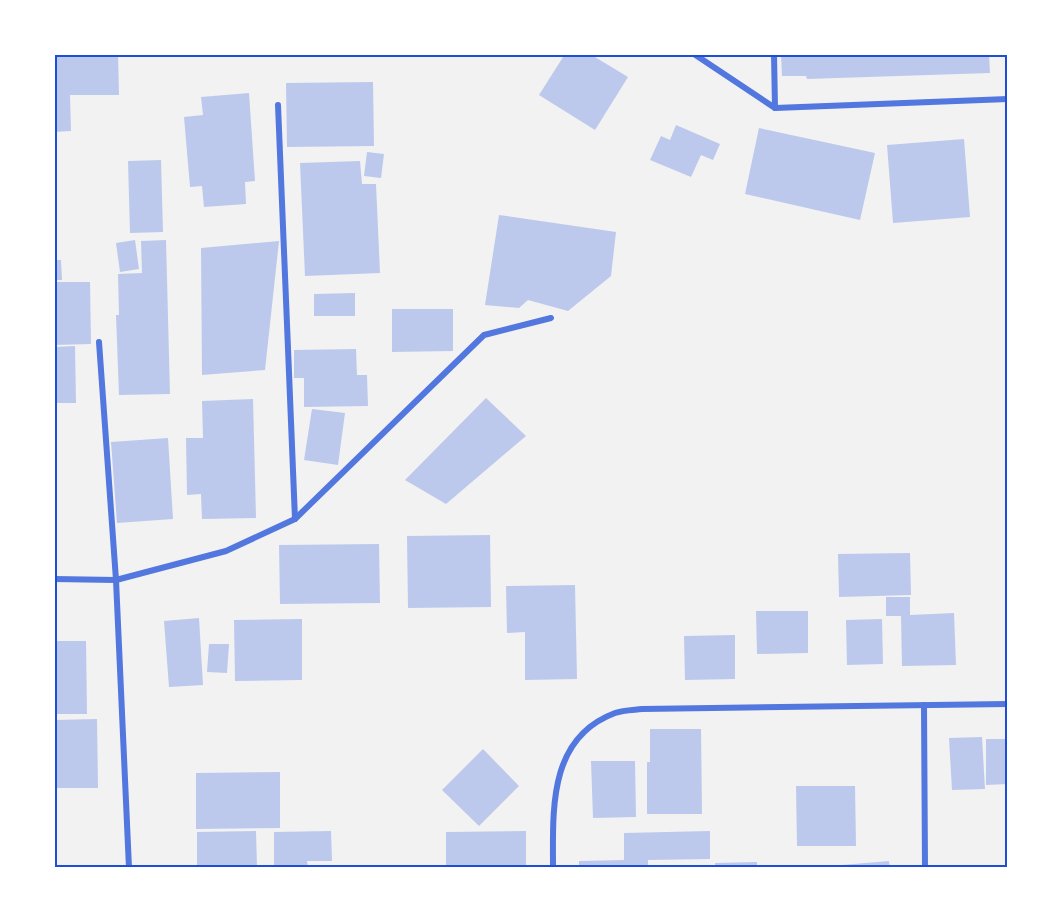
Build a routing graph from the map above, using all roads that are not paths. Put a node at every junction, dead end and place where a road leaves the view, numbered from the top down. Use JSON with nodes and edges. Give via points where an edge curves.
{"nodes":[{"id":1,"x":694,"y":54,"type":"edge"},
{"id":2,"x":774,"y":54,"type":"edge"},
{"id":3,"x":1008,"y":99,"type":"edge"},
{"id":4,"x":278,"y":105,"type":"dead end"},
{"id":5,"x":775,"y":108,"type":"junction"},
{"id":6,"x":552,"y":318,"type":"dead end"},
{"id":7,"x":99,"y":342,"type":"dead end"},
{"id":8,"x":295,"y":519,"type":"junction"},
{"id":9,"x":54,"y":579,"type":"edge"},
{"id":10,"x":116,"y":580,"type":"junction"},
{"id":11,"x":1008,"y":704,"type":"edge"},
{"id":12,"x":924,"y":705,"type":"junction"},
{"id":13,"x":129,"y":868,"type":"edge"},
{"id":14,"x":553,"y":868,"type":"edge"},
{"id":15,"x":925,"y":868,"type":"edge"}],
"edges":[{"from":1,"to":5,"type":"street"},
{"from":2,"to":5,"type":"street"},
{"from":3,"to":5,"type":"street"},
{"from":4,"to":8,"type":"street"},
{"from":6,"to":8,"type":"street","via":[[484,335]]},
{"from":7,"to":10,"type":"street"},
{"from":8,"to":10,"type":"street","via":[[226,551]]},
{"from":9,"to":10,"type":"street"},
{"from":10,"to":13,"type":"street"},
{"from":11,"to":12,"type":"street"},
{"from":12,"to":14,"type":"street","via":[[642,709],[616,713],[590,725],[570,749],[557,780]]},
{"from":12,"to":15,"type":"street"}]}
